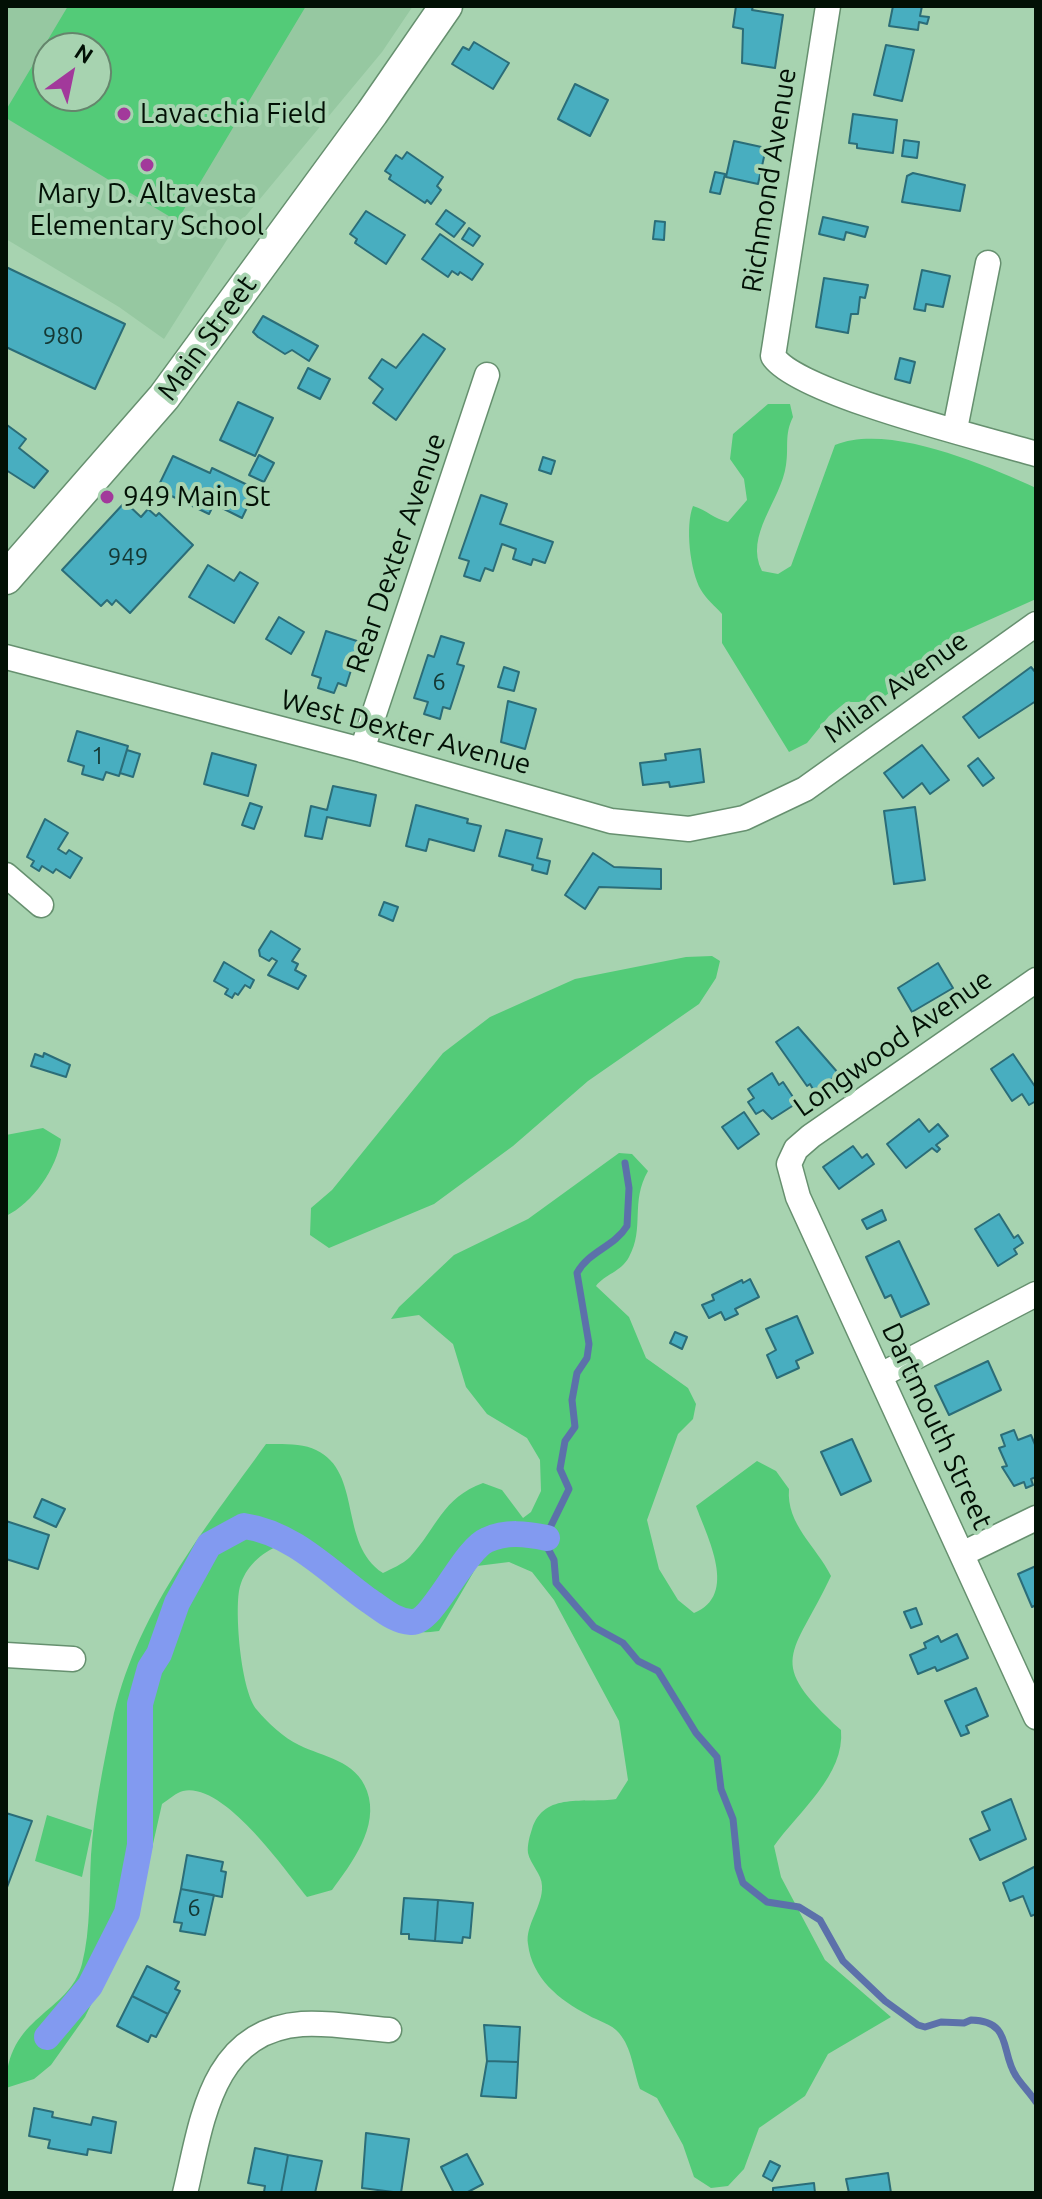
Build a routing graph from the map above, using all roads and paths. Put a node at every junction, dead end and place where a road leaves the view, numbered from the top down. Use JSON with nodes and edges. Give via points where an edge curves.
{"nodes":[{"id":1,"x":446,"y":6,"type":"edge"},
{"id":2,"x":828,"y":6,"type":"edge"},
{"id":3,"x":988,"y":263,"type":"dead end"},
{"id":4,"x":487,"y":375,"type":"dead end"},
{"id":5,"x":955,"y":429,"type":"junction"},
{"id":6,"x":1036,"y":454,"type":"edge"},
{"id":7,"x":6,"y":578,"type":"edge"},
{"id":8,"x":1036,"y":624,"type":"edge"},
{"id":9,"x":6,"y":657,"type":"edge"},
{"id":10,"x":362,"y":750,"type":"junction"},
{"id":11,"x":790,"y":797,"type":"joint"},
{"id":12,"x":6,"y":875,"type":"edge"},
{"id":13,"x":41,"y":905,"type":"dead end"},
{"id":14,"x":1036,"y":980,"type":"edge"},
{"id":15,"x":790,"y":1159,"type":"joint"},
{"id":16,"x":1036,"y":1294,"type":"edge"},
{"id":17,"x":881,"y":1375,"type":"junction"},
{"id":18,"x":1036,"y":1518,"type":"edge"},
{"id":19,"x":962,"y":1554,"type":"junction"},
{"id":20,"x":6,"y":1655,"type":"edge"},
{"id":21,"x":73,"y":1659,"type":"dead end"},
{"id":22,"x":1036,"y":1717,"type":"edge"},
{"id":23,"x":389,"y":2030,"type":"dead end"},
{"id":24,"x":185,"y":2193,"type":"edge"}],
"edges":[{"from":1,"to":7,"type":"main road","name":"Main Street","via":[[164,397]]},
{"from":2,"to":5,"type":"street","name":"Richmond Avenue","via":[[773,348],[777,363],[820,389]]},
{"from":3,"to":5,"type":"street"},
{"from":4,"to":10,"type":"street","name":"Rear Dexter Avenue"},
{"from":5,"to":6,"type":"street"},
{"from":8,"to":11,"type":"street","name":"Milan Avenue"},
{"from":9,"to":10,"type":"street","name":"West Dexter Avenue"},
{"from":10,"to":11,"type":"street","name":"West Dexter Avenue","via":[[643,826],[689,829],[721,824]]},
{"from":12,"to":13,"type":"street"},
{"from":14,"to":15,"type":"street","name":"Longwood Avenue","via":[[824,1126]]},
{"from":15,"to":17,"type":"street","name":"Dartmouth Street","via":[[798,1197]]},
{"from":16,"to":17,"type":"street"},
{"from":17,"to":19,"type":"street","name":"Dartmouth Street"},
{"from":18,"to":19,"type":"street"},
{"from":19,"to":22,"type":"street","name":"Dartmouth Street"},
{"from":20,"to":21,"type":"street"},
{"from":23,"to":24,"type":"street","via":[[290,2026],[240,2050],[221,2071],[209,2096]]}]}
